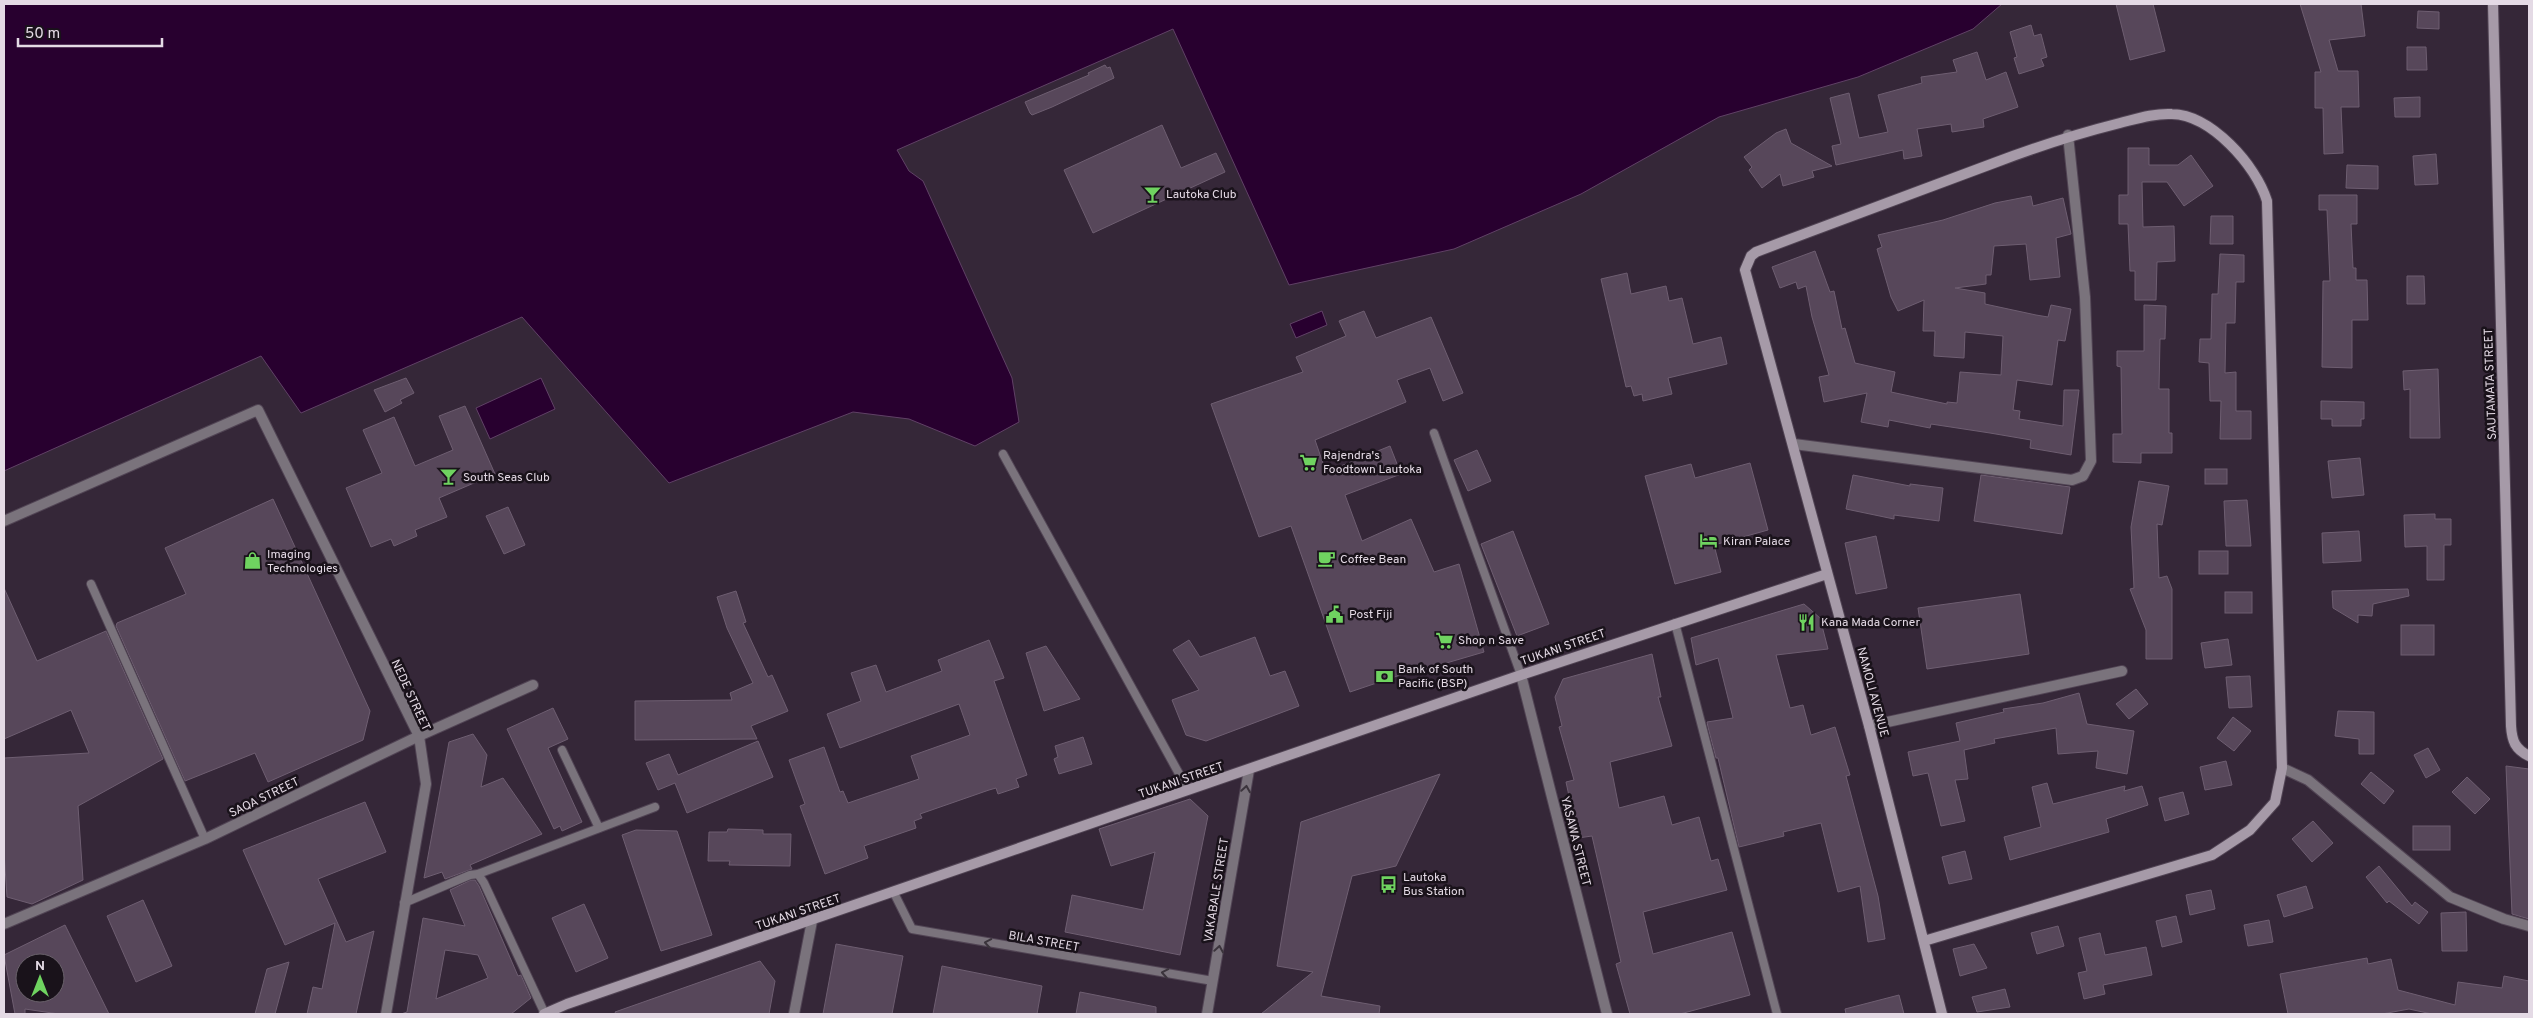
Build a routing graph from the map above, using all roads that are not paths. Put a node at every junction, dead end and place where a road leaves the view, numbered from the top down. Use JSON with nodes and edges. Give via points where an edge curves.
{"nodes":[{"id":1,"x":2493,"y":4,"type":"edge"},
{"id":2,"x":2068,"y":135,"type":"junction"},
{"id":3,"x":1434,"y":432,"type":"dead end"},
{"id":4,"x":1794,"y":444,"type":"junction"},
{"id":5,"x":1002,"y":454,"type":"dead end"},
{"id":6,"x":4,"y":521,"type":"edge"},
{"id":7,"x":1827,"y":574,"type":"junction"},
{"id":8,"x":91,"y":584,"type":"dead end"},
{"id":9,"x":1674,"y":623,"type":"junction"},
{"id":10,"x":2122,"y":671,"type":"dead end"},
{"id":11,"x":1521,"y":675,"type":"junction"},
{"id":12,"x":533,"y":685,"type":"dead end"},
{"id":13,"x":1869,"y":726,"type":"junction"},
{"id":14,"x":419,"y":736,"type":"junction"},
{"id":15,"x":562,"y":750,"type":"dead end"},
{"id":16,"x":2529,"y":756,"type":"edge"},
{"id":17,"x":2282,"y":768,"type":"junction"},
{"id":18,"x":1249,"y":770,"type":"junction"},
{"id":19,"x":1188,"y":790,"type":"junction"},
{"id":20,"x":654,"y":807,"type":"dead end"},
{"id":21,"x":599,"y":828,"type":"junction"},
{"id":22,"x":205,"y":839,"type":"junction"},
{"id":23,"x":478,"y":874,"type":"junction"},
{"id":24,"x":893,"y":891,"type":"junction"},
{"id":25,"x":404,"y":904,"type":"junction"},
{"id":26,"x":812,"y":921,"type":"junction"},
{"id":27,"x":4,"y":924,"type":"edge"},
{"id":28,"x":2529,"y":926,"type":"edge"},
{"id":29,"x":1924,"y":941,"type":"junction"},
{"id":30,"x":1214,"y":981,"type":"junction"},
{"id":31,"x":386,"y":1014,"type":"edge"},
{"id":32,"x":544,"y":1014,"type":"edge"},
{"id":33,"x":794,"y":1014,"type":"edge"},
{"id":34,"x":1207,"y":1014,"type":"edge"},
{"id":35,"x":1607,"y":1014,"type":"edge"},
{"id":36,"x":1778,"y":1014,"type":"edge"},
{"id":37,"x":1942,"y":1014,"type":"edge"}],
"edges":[{"from":1,"to":16,"type":"street","name":"SAUTAMATA STREET","via":[[2511,726],[2515,746]]},
{"from":2,"to":4,"type":"street","name":"NAMOLI AVENUE","via":[[1756,252],[1747,263],[1745,276]]},
{"from":2,"to":4,"type":"street","via":[[2085,297],[2091,460],[2083,476],[2072,480]]},
{"from":2,"to":17,"type":"street","via":[[2152,115],[2189,116],[2201,121],[2245,158],[2263,188],[2267,201]]},
{"from":3,"to":11,"type":"lane"},
{"from":4,"to":7,"type":"street","name":"NAMOLI AVENUE"},
{"from":5,"to":19,"type":"lane"},
{"from":6,"to":14,"type":"street","name":"NEDE STREET","via":[[258,410]]},
{"from":7,"to":9,"type":"street","name":"TUKANI STREET"},
{"from":7,"to":13,"type":"street","name":"NAMOLI AVENUE"},
{"from":8,"to":22,"type":"lane"},
{"from":9,"to":11,"type":"street","name":"TUKANI STREET"},
{"from":9,"to":36,"type":"lane"},
{"from":10,"to":13,"type":"street"},
{"from":11,"to":18,"type":"street","name":"TUKANI STREET"},
{"from":11,"to":35,"type":"street","name":"YASAWA STREET"},
{"from":12,"to":14,"type":"street","name":"SAQA STREET"},
{"from":13,"to":29,"type":"street","name":"NAMOLI AVENUE"},
{"from":14,"to":22,"type":"street","name":"SAQA STREET"},
{"from":14,"to":25,"type":"street","name":"NEDE STREET","via":[[426,784]]},
{"from":15,"to":21,"type":"lane"},
{"from":17,"to":28,"type":"street","via":[[2308,780],[2450,898]]},
{"from":17,"to":29,"type":"street","via":[[2275,802],[2250,830],[2212,854]]},
{"from":18,"to":19,"type":"street","name":"TUKANI STREET"},
{"from":30,"to":18,"type":"street","name":"VAKABALE STREET","one_way":true},
{"from":19,"to":24,"type":"street","name":"TUKANI STREET"},
{"from":20,"to":21,"type":"lane"},
{"from":21,"to":23,"type":"lane"},
{"from":22,"to":27,"type":"street","name":"SAQA STREET"},
{"from":23,"to":25,"type":"lane"},
{"from":23,"to":32,"type":"lane"},
{"from":24,"to":26,"type":"street","name":"TUKANI STREET"},
{"from":30,"to":24,"type":"lane","name":"BILA STREET","one_way":true,"via":[[912,929]]},
{"from":25,"to":31,"type":"street","name":"NEDE STREET"},
{"from":26,"to":32,"type":"street","name":"TUKANI STREET"},
{"from":26,"to":33,"type":"street"},
{"from":29,"to":37,"type":"street","name":"NAMOLI AVENUE"},
{"from":30,"to":34,"type":"street","name":"VAKABALE STREET"}]}
